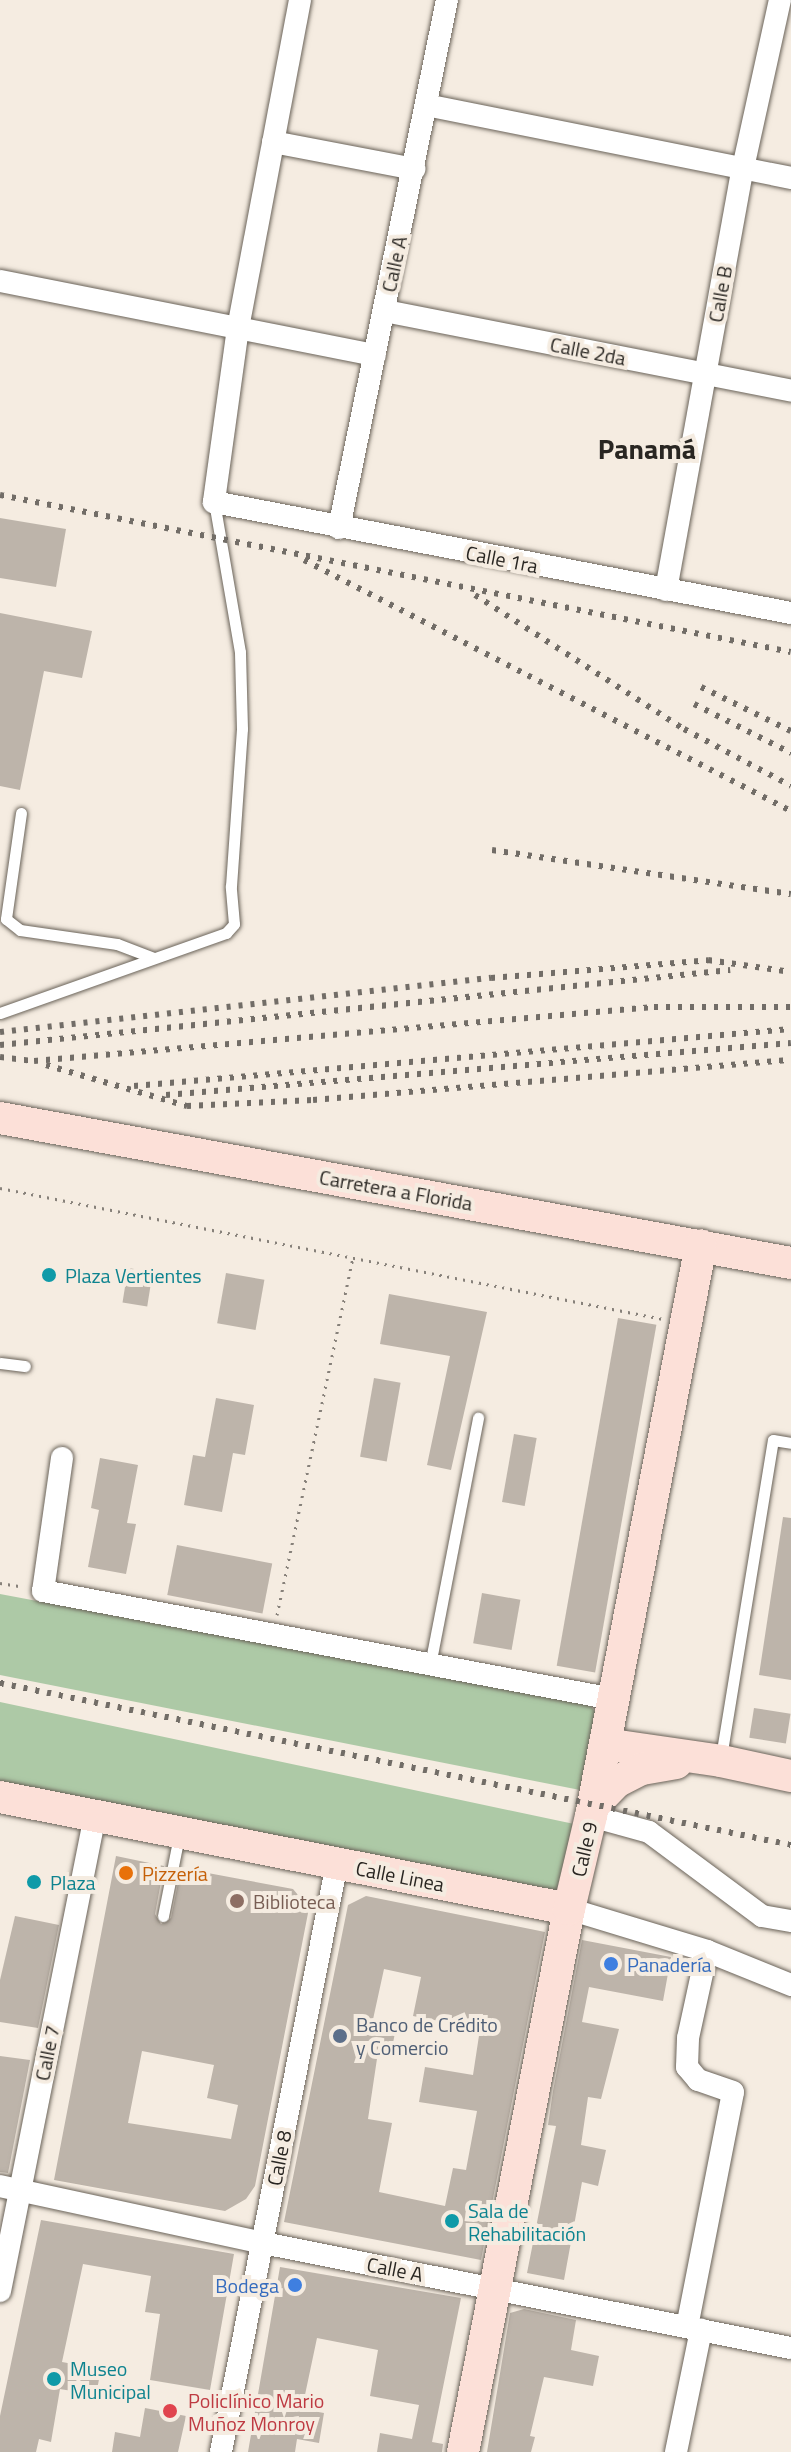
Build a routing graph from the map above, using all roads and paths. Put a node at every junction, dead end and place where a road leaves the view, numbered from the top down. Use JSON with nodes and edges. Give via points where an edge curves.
{"nodes":[{"id":1,"x":300,"y":0,"type":"edge"},
{"id":2,"x":447,"y":0,"type":"edge"},
{"id":3,"x":780,"y":0,"type":"edge"},
{"id":4,"x":426,"y":105,"type":"junction"},
{"id":5,"x":273,"y":142,"type":"junction"},
{"id":6,"x":743,"y":168,"type":"junction"},
{"id":7,"x":414,"y":169,"type":"junction"},
{"id":8,"x":791,"y":178,"type":"edge"},
{"id":9,"x":0,"y":281,"type":"edge"},
{"id":10,"x":385,"y":311,"type":"junction"},
{"id":11,"x":238,"y":328,"type":"junction"},
{"id":12,"x":375,"y":355,"type":"junction"},
{"id":13,"x":705,"y":374,"type":"junction"},
{"id":14,"x":791,"y":391,"type":"edge"},
{"id":15,"x":214,"y":502,"type":"junction"},
{"id":16,"x":339,"y":528,"type":"junction"},
{"id":17,"x":666,"y":590,"type":"junction"},
{"id":18,"x":791,"y":613,"type":"edge"},
{"id":19,"x":21,"y":813,"type":"dead end"},
{"id":20,"x":153,"y":958,"type":"junction"},
{"id":21,"x":0,"y":1013,"type":"edge"},
{"id":22,"x":0,"y":1118,"type":"edge"},
{"id":23,"x":0,"y":1188,"type":"edge"},
{"id":24,"x":701,"y":1245,"type":"junction"},
{"id":25,"x":353,"y":1258,"type":"junction"},
{"id":26,"x":791,"y":1263,"type":"edge"},
{"id":27,"x":688,"y":1323,"type":"junction"},
{"id":28,"x":0,"y":1363,"type":"edge"},
{"id":29,"x":25,"y":1366,"type":"dead end"},
{"id":30,"x":478,"y":1418,"type":"dead end"},
{"id":31,"x":791,"y":1443,"type":"edge"},
{"id":32,"x":62,"y":1458,"type":"dead end"},
{"id":33,"x":273,"y":1635,"type":"junction"},
{"id":34,"x":430,"y":1665,"type":"junction"},
{"id":35,"x":613,"y":1699,"type":"junction"},
{"id":36,"x":605,"y":1744,"type":"junction"},
{"id":37,"x":721,"y":1761,"type":"junction"},
{"id":38,"x":791,"y":1776,"type":"edge"},
{"id":39,"x":0,"y":1797,"type":"edge"},
{"id":40,"x":592,"y":1811,"type":"junction"},
{"id":41,"x":95,"y":1815,"type":"junction"},
{"id":42,"x":180,"y":1832,"type":"junction"},
{"id":43,"x":337,"y":1863,"type":"junction"},
{"id":44,"x":569,"y":1909,"type":"junction"},
{"id":45,"x":163,"y":1916,"type":"dead end"},
{"id":46,"x":791,"y":1921,"type":"edge"},
{"id":47,"x":707,"y":1951,"type":"junction"},
{"id":48,"x":791,"y":1985,"type":"edge"},
{"id":49,"x":10,"y":2188,"type":"edge"},
{"id":50,"x":263,"y":2243,"type":"junction"},
{"id":51,"x":495,"y":2289,"type":"junction"},
{"id":52,"x":0,"y":2291,"type":"edge"},
{"id":53,"x":694,"y":2328,"type":"junction"},
{"id":54,"x":791,"y":2348,"type":"edge"},
{"id":55,"x":221,"y":2452,"type":"edge"},
{"id":56,"x":463,"y":2452,"type":"edge"},
{"id":57,"x":676,"y":2452,"type":"edge"}],
"edges":[{"from":1,"to":5,"type":"street"},
{"from":2,"to":4,"type":"street","name":"Calle A"},
{"from":3,"to":6,"type":"street","name":"Calle B"},
{"from":4,"to":6,"type":"street"},
{"from":4,"to":7,"type":"street","name":"Calle A"},
{"from":5,"to":7,"type":"street"},
{"from":5,"to":11,"type":"street"},
{"from":6,"to":8,"type":"street"},
{"from":6,"to":13,"type":"street","name":"Calle B"},
{"from":7,"to":10,"type":"street","name":"Calle A"},
{"from":9,"to":11,"type":"street"},
{"from":10,"to":12,"type":"street","name":"Calle A"},
{"from":10,"to":13,"type":"street","name":"Calle 2da"},
{"from":11,"to":12,"type":"street"},
{"from":11,"to":15,"type":"street"},
{"from":12,"to":16,"type":"street","name":"Calle A"},
{"from":13,"to":14,"type":"street","name":"Calle 2da"},
{"from":13,"to":17,"type":"street","name":"Calle B"},
{"from":15,"to":16,"type":"street","name":"Calle 1ra"},
{"from":15,"to":20,"type":"lane","via":[[240,652],[234,924],[226,933]]},
{"from":16,"to":17,"type":"street","name":"Calle 1ra"},
{"from":17,"to":18,"type":"street","name":"Calle 1ra"},
{"from":19,"to":20,"type":"lane","via":[[6,919],[20,930],[117,944]]},
{"from":20,"to":21,"type":"lane"},
{"from":22,"to":24,"type":"main road","name":"Carretera a Florida"},
{"from":23,"to":25,"type":"path"},
{"from":24,"to":26,"type":"main road","name":"Carretera a Florida"},
{"from":24,"to":27,"type":"main road","name":"Calle 9"},
{"from":25,"to":27,"type":"path"},
{"from":25,"to":33,"type":"path"},
{"from":27,"to":35,"type":"main road","name":"Calle 9"},
{"from":28,"to":29,"type":"lane"},
{"from":30,"to":34,"type":"lane"},
{"from":31,"to":37,"type":"lane","via":[[773,1440]]},
{"from":32,"to":33,"type":"street","via":[[43,1591]]},
{"from":33,"to":34,"type":"street"},
{"from":34,"to":35,"type":"street"},
{"from":35,"to":36,"type":"main road","name":"Calle 9"},
{"from":36,"to":37,"type":"main road"},
{"from":36,"to":40,"type":"main road","name":"Calle 9"},
{"from":37,"to":38,"type":"main road"},
{"from":37,"to":40,"type":"main road","via":[[642,1769],[616,1782]]},
{"from":39,"to":41,"type":"main road","name":"Calle Linea"},
{"from":40,"to":44,"type":"main road","name":"Calle 9"},
{"from":40,"to":46,"type":"street","via":[[649,1832],[762,1916]]},
{"from":41,"to":42,"type":"main road","name":"Calle Linea"},
{"from":41,"to":49,"type":"street","name":"Calle 7"},
{"from":42,"to":43,"type":"main road","name":"Calle Linea"},
{"from":42,"to":45,"type":"lane"},
{"from":43,"to":44,"type":"main road","name":"Calle Linea"},
{"from":43,"to":50,"type":"street","name":"Calle 8"},
{"from":44,"to":47,"type":"street","name":"Calle Linea"},
{"from":44,"to":51,"type":"main road","name":"Calle 9"},
{"from":47,"to":48,"type":"street","name":"Calle Linea"},
{"from":47,"to":53,"type":"street","via":[[687,2067],[698,2080],[733,2092]]},
{"from":49,"to":50,"type":"street","name":"Calle A"},
{"from":49,"to":52,"type":"street","name":"Calle 7"},
{"from":50,"to":51,"type":"street","name":"Calle A"},
{"from":50,"to":55,"type":"street","name":"Calle 8"},
{"from":51,"to":53,"type":"street","name":"Calle A"},
{"from":51,"to":56,"type":"main road","name":"Calle 9"},
{"from":53,"to":54,"type":"street","name":"Calle A"},
{"from":53,"to":57,"type":"street"}]}
